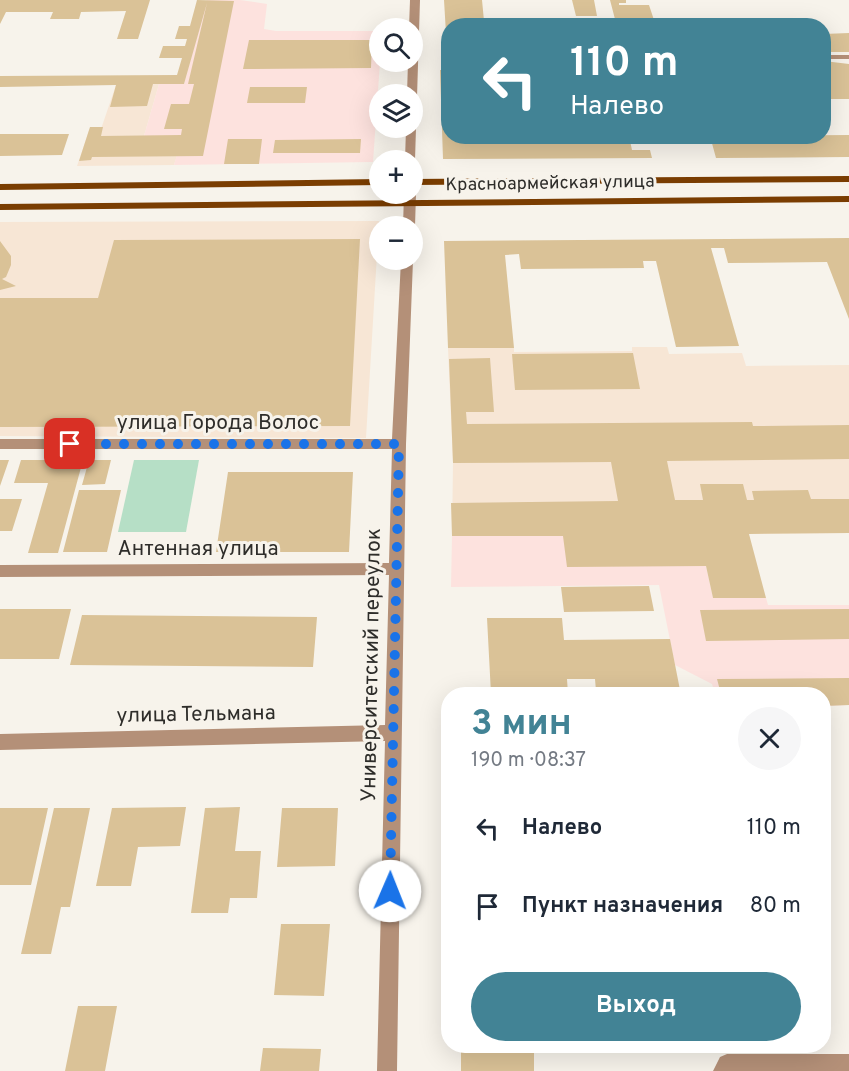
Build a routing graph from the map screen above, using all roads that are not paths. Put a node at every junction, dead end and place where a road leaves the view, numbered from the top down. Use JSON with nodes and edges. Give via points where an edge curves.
{"nodes":[{"id":1,"x":415,"y":0,"type":"edge"},
{"id":2,"x":831,"y":57,"type":"edge"},
{"id":3,"x":849,"y":57,"type":"edge"},
{"id":4,"x":412,"y":84,"type":"edge"},
{"id":5,"x":849,"y":179,"type":"edge"},
{"id":6,"x":369,"y":182,"type":"edge"},
{"id":7,"x":423,"y":182,"type":"edge"},
{"id":8,"x":0,"y":187,"type":"edge"},
{"id":9,"x":423,"y":199,"type":"edge"},
{"id":10,"x":849,"y":199,"type":"edge"},
{"id":11,"x":369,"y":200,"type":"edge"},
{"id":12,"x":0,"y":207,"type":"edge"},
{"id":13,"x":407,"y":270,"type":"edge"},
{"id":14,"x":0,"y":444,"type":"edge"},
{"id":15,"x":399,"y":444,"type":"junction"},
{"id":16,"x":396,"y":569,"type":"junction"},
{"id":17,"x":0,"y":571,"type":"edge"},
{"id":18,"x":392,"y":733,"type":"junction"},
{"id":19,"x":0,"y":742,"type":"edge"},
{"id":20,"x":849,"y":1064,"type":"edge"},
{"id":21,"x":387,"y":1071,"type":"edge"},
{"id":22,"x":723,"y":1071,"type":"edge"}],
"edges":[{"from":1,"to":4,"type":"street"},
{"from":2,"to":3,"type":"lane"},
{"from":5,"to":7,"type":"main road","name":"Красноармейская улица"},
{"from":6,"to":8,"type":"main road"},
{"from":9,"to":10,"type":"main road","name":"Красноармейская улица"},
{"from":11,"to":12,"type":"main road","name":"Красноармейская улица"},
{"from":13,"to":15,"type":"street","name":"Университетский переулок"},
{"from":14,"to":15,"type":"street","name":"улица Города Волос"},
{"from":15,"to":16,"type":"street","name":"Университетский переулок"},
{"from":16,"to":17,"type":"street","name":"Антенная улица"},
{"from":16,"to":18,"type":"street","name":"Университетский переулок"},
{"from":18,"to":19,"type":"street","name":"улица Тельмана"},
{"from":18,"to":21,"type":"street","name":"Университетский переулок"},
{"from":20,"to":22,"type":"street","via":[[727,1064]]}]}
